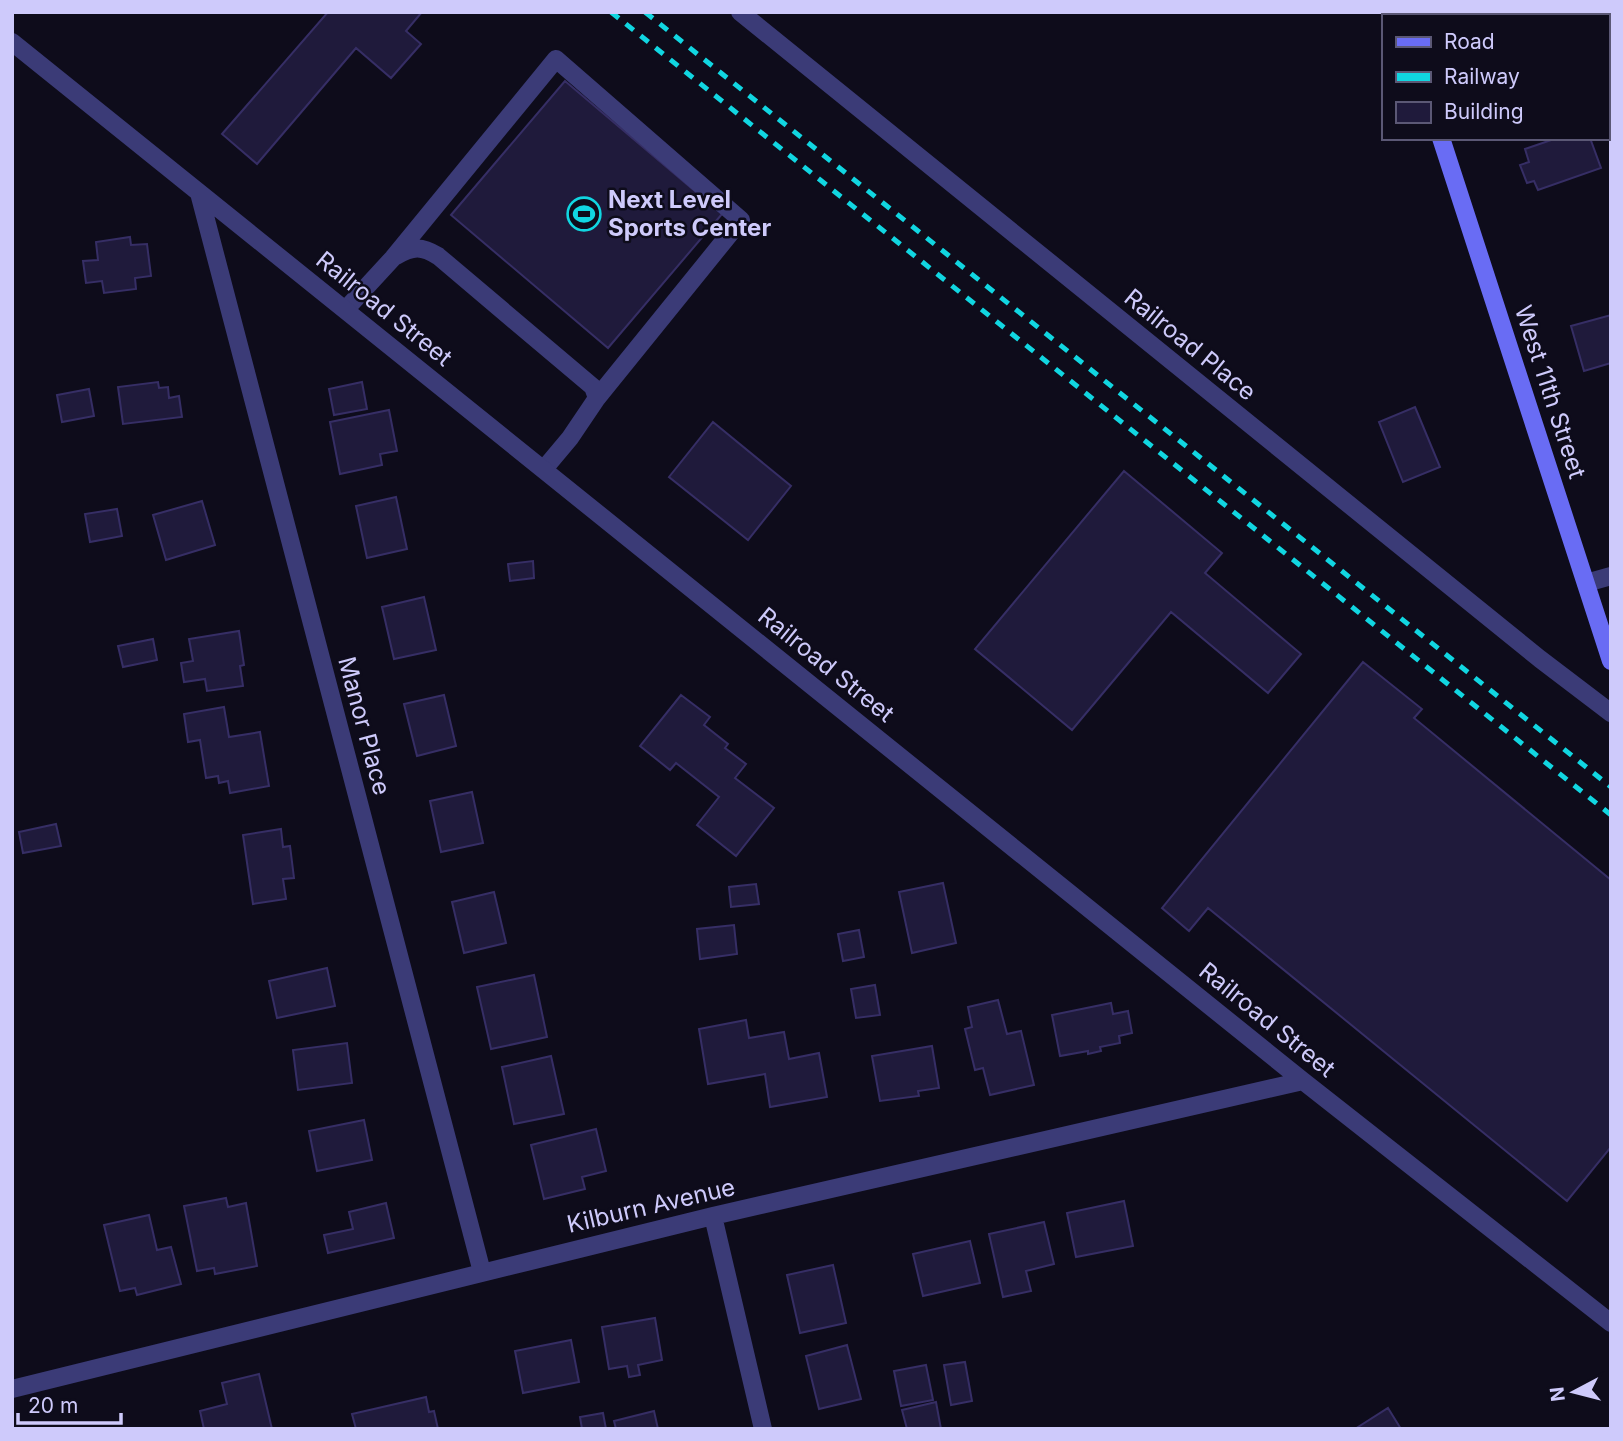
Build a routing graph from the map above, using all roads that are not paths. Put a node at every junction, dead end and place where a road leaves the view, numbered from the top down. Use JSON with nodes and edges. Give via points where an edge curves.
{"nodes":[{"id":1,"x":740,"y":12,"type":"edge"},
{"id":2,"x":12,"y":42,"type":"edge"},
{"id":3,"x":1442,"y":140,"type":"edge"},
{"id":4,"x":199,"y":193,"type":"junction"},
{"id":5,"x":393,"y":258,"type":"junction"},
{"id":6,"x":346,"y":309,"type":"junction"},
{"id":7,"x":594,"y":405,"type":"junction"},
{"id":8,"x":544,"y":469,"type":"junction"},
{"id":9,"x":1611,"y":576,"type":"edge"},
{"id":10,"x":1586,"y":583,"type":"junction"},
{"id":11,"x":1610,"y":655,"type":"edge"},
{"id":12,"x":1611,"y":713,"type":"edge"},
{"id":13,"x":1303,"y":1081,"type":"junction"},
{"id":14,"x":713,"y":1216,"type":"junction"},
{"id":15,"x":482,"y":1272,"type":"junction"},
{"id":16,"x":1611,"y":1323,"type":"edge"},
{"id":17,"x":12,"y":1389,"type":"edge"},
{"id":18,"x":764,"y":1429,"type":"edge"}],
"edges":[{"from":1,"to":12,"type":"street","name":"Railroad Place"},
{"from":2,"to":4,"type":"street","name":"Railroad Street"},
{"from":3,"to":10,"type":"street","name":"West 11th Street"},
{"from":4,"to":6,"type":"street","name":"Railroad Street"},
{"from":4,"to":15,"type":"street","name":"Manor Place"},
{"from":5,"to":6,"type":"street"},
{"from":5,"to":7,"type":"street","via":[[416,247],[438,256],[593,387]]},
{"from":5,"to":7,"type":"street","via":[[556,59],[741,220]]},
{"from":6,"to":8,"type":"street","name":"Railroad Street"},
{"from":7,"to":8,"type":"street"},
{"from":8,"to":13,"type":"street","name":"Railroad Street"},
{"from":9,"to":10,"type":"street"},
{"from":10,"to":11,"type":"street","name":"West 11th Street"},
{"from":13,"to":14,"type":"street","name":"Kilburn Avenue"},
{"from":13,"to":16,"type":"street","name":"Railroad Street"},
{"from":14,"to":15,"type":"street","name":"Kilburn Avenue"},
{"from":14,"to":18,"type":"street"},
{"from":15,"to":17,"type":"street","name":"Kilburn Avenue"}]}
